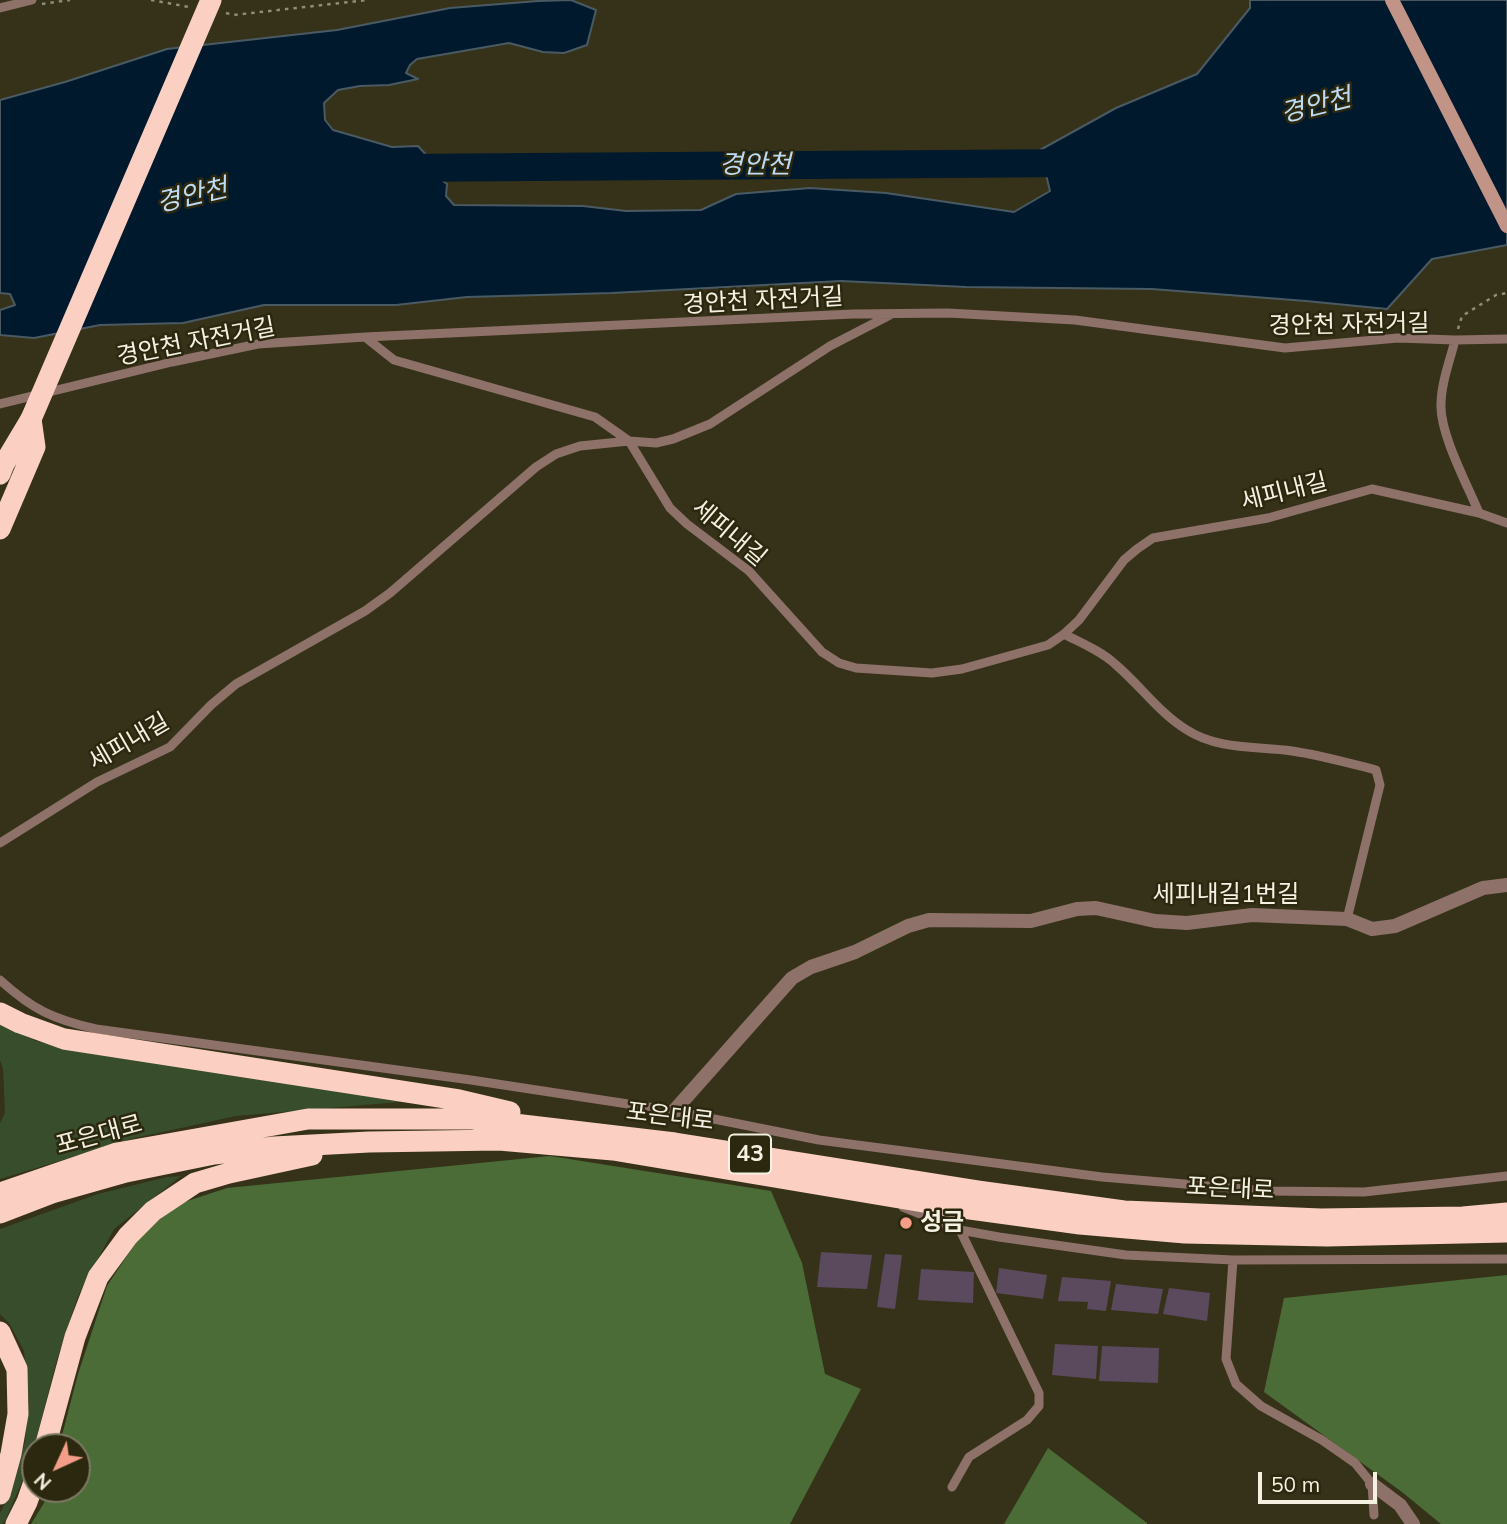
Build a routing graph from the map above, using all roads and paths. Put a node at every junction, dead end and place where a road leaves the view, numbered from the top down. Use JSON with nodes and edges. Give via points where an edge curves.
{"nodes":[{"id":1,"x":32,"y":0,"type":"edge"},
{"id":2,"x":211,"y":0,"type":"edge"},
{"id":3,"x":367,"y":0,"type":"edge"},
{"id":4,"x":1391,"y":0,"type":"edge"},
{"id":5,"x":0,"y":8,"type":"edge"},
{"id":6,"x":234,"y":15,"type":"dead end"},
{"id":7,"x":1507,"y":226,"type":"edge"},
{"id":8,"x":1507,"y":293,"type":"edge"},
{"id":9,"x":893,"y":314,"type":"junction"},
{"id":10,"x":365,"y":337,"type":"junction"},
{"id":11,"x":1507,"y":339,"type":"edge"},
{"id":12,"x":1455,"y":341,"type":"junction"},
{"id":13,"x":0,"y":404,"type":"edge"},
{"id":14,"x":31,"y":419,"type":"junction"},
{"id":15,"x":629,"y":441,"type":"junction"},
{"id":16,"x":0,"y":474,"type":"edge"},
{"id":17,"x":1479,"y":513,"type":"junction"},
{"id":18,"x":1507,"y":523,"type":"edge"},
{"id":19,"x":0,"y":529,"type":"edge"},
{"id":20,"x":1064,"y":634,"type":"junction"},
{"id":21,"x":0,"y":842,"type":"edge"},
{"id":22,"x":1507,"y":885,"type":"edge"},
{"id":23,"x":1347,"y":919,"type":"junction"},
{"id":24,"x":0,"y":980,"type":"edge"},
{"id":25,"x":0,"y":1013,"type":"edge"},
{"id":26,"x":674,"y":1111,"type":"junction"},
{"id":27,"x":608,"y":1135,"type":"junction"},
{"id":28,"x":369,"y":1142,"type":"junction"},
{"id":29,"x":1507,"y":1176,"type":"edge"},
{"id":30,"x":0,"y":1193,"type":"edge"},
{"id":31,"x":868,"y":1193,"type":"junction"},
{"id":32,"x":0,"y":1213,"type":"edge"},
{"id":33,"x":1507,"y":1213,"type":"edge"},
{"id":34,"x":960,"y":1230,"type":"junction"},
{"id":35,"x":1507,"y":1232,"type":"edge"},
{"id":36,"x":1507,"y":1259,"type":"edge"},
{"id":37,"x":1233,"y":1260,"type":"junction"},
{"id":38,"x":0,"y":1332,"type":"edge"},
{"id":39,"x":49,"y":1433,"type":"edge"},
{"id":40,"x":1372,"y":1484,"type":"junction"},
{"id":41,"x":952,"y":1487,"type":"dead end"},
{"id":42,"x":0,"y":1494,"type":"edge"},
{"id":43,"x":27,"y":1503,"type":"edge"},
{"id":44,"x":1374,"y":1515,"type":"dead end"},
{"id":45,"x":16,"y":1524,"type":"edge"},
{"id":46,"x":1413,"y":1524,"type":"edge"}],
"edges":[{"from":1,"to":5,"type":"lane"},
{"from":2,"to":14,"type":"highway","bridge":true},
{"from":3,"to":6,"type":"path"},
{"from":4,"to":7,"type":"street"},
{"from":8,"to":12,"type":"path","name":"경안천 자전거길","via":[[1462,316]]},
{"from":9,"to":10,"type":"lane"},
{"from":9,"to":12,"type":"lane","via":[[1075,320],[1286,348],[1398,338]]},
{"from":9,"to":15,"type":"lane","via":[[830,346],[710,424],[656,443]]},
{"from":10,"to":13,"type":"lane","via":[[258,344]]},
{"from":10,"to":15,"type":"lane","via":[[394,360],[595,417]]},
{"from":11,"to":12,"type":"lane"},
{"from":12,"to":17,"type":"lane","via":[[1441,406],[1446,433]]},
{"from":14,"to":16,"type":"highway"},
{"from":14,"to":19,"type":"highway","via":[[35,447]]},
{"from":15,"to":20,"type":"lane","name":"세피내길","via":[[670,508],[749,571],[822,652],[839,663],[932,673],[1016,655],[1048,645]]},
{"from":15,"to":21,"type":"lane","name":"세피내길","via":[[580,446],[556,454],[365,611],[236,684],[170,747],[97,782]]},
{"from":17,"to":18,"type":"lane","name":"세피내길"},
{"from":17,"to":20,"type":"lane","name":"세피내길","via":[[1372,489],[1268,518],[1153,538],[1124,560]]},
{"from":20,"to":23,"type":"lane","via":[[1114,662],[1169,717],[1203,738],[1376,769],[1381,785]]},
{"from":22,"to":23,"type":"street","name":"세피내길1번길","via":[[1483,888],[1395,926],[1372,929]]},
{"from":23,"to":26,"type":"street","name":"세피내길1번길","via":[[1252,915],[1187,923],[1096,908],[1031,921],[929,920],[792,978]]},
{"from":24,"to":26,"type":"lane","via":[[38,1010],[96,1028]]},
{"from":25,"to":27,"type":"highway","via":[[64,1039],[459,1100]]},
{"from":26,"to":29,"type":"lane","via":[[819,1140],[1102,1177],[1267,1191],[1364,1192]]},
{"from":27,"to":30,"type":"highway","name":"포은대로","number":"43","via":[[472,1119],[308,1119],[117,1153]]},
{"from":27,"to":33,"type":"highway","name":"포은대로","number":"43","via":[[1124,1211],[1321,1219]]},
{"from":28,"to":31,"type":"highway","name":"포은대로","number":"43","via":[[499,1140],[613,1150]]},
{"from":28,"to":32,"type":"highway","name":"포은대로","via":[[214,1154],[126,1172]]},
{"from":28,"to":39,"type":"highway","via":[[195,1183],[153,1210],[98,1277],[75,1337]]},
{"from":31,"to":34,"type":"lane"},
{"from":31,"to":35,"type":"highway","name":"포은대로","number":"43","via":[[1080,1224],[1185,1233]]},
{"from":34,"to":37,"type":"lane","via":[[1125,1255]]},
{"from":34,"to":41,"type":"lane","via":[[1039,1393],[1039,1406],[1027,1420],[969,1457]]},
{"from":36,"to":37,"type":"lane"},
{"from":37,"to":40,"type":"lane","via":[[1226,1359],[1236,1384],[1261,1406],[1355,1463]]},
{"from":38,"to":42,"type":"highway","via":[[17,1369],[18,1414]]},
{"from":40,"to":44,"type":"lane"},
{"from":40,"to":46,"type":"street","via":[[1400,1505]]},
{"from":43,"to":45,"type":"highway"}]}
